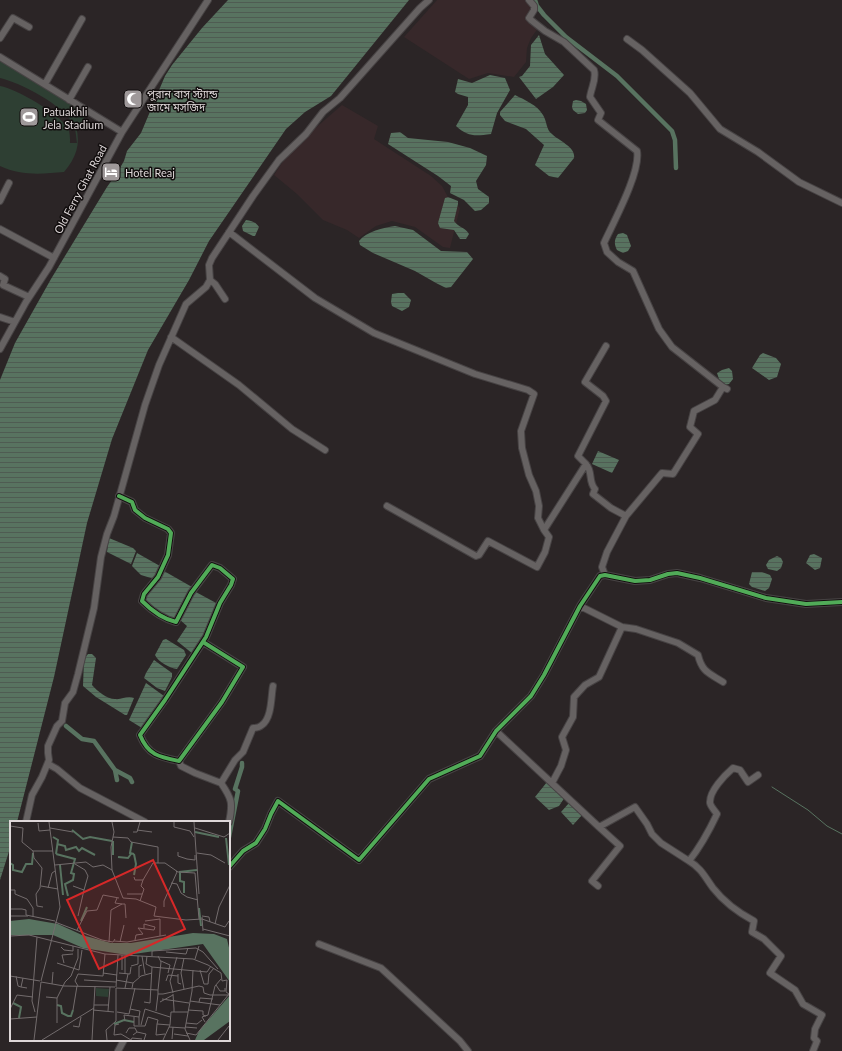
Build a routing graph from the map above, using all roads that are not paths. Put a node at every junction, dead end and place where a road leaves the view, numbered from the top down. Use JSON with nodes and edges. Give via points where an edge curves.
{"nodes":[{"id":1,"x":208,"y":0,"type":"edge"},
{"id":2,"x":429,"y":0,"type":"edge"},
{"id":3,"x":529,"y":0,"type":"edge"},
{"id":4,"x":82,"y":19,"type":"dead end"},
{"id":5,"x":29,"y":26,"type":"dead end"},
{"id":6,"x":0,"y":38,"type":"edge"},
{"id":7,"x":627,"y":39,"type":"dead end"},
{"id":8,"x":0,"y":57,"type":"edge"},
{"id":9,"x":88,"y":67,"type":"dead end"},
{"id":10,"x":45,"y":84,"type":"junction"},
{"id":11,"x":69,"y":100,"type":"junction"},
{"id":12,"x":122,"y":132,"type":"junction"},
{"id":13,"x":9,"y":184,"type":"dead end"},
{"id":14,"x":0,"y":201,"type":"edge"},
{"id":15,"x":842,"y":203,"type":"edge"},
{"id":16,"x":0,"y":229,"type":"edge"},
{"id":17,"x":229,"y":232,"type":"junction"},
{"id":18,"x":54,"y":258,"type":"junction"},
{"id":19,"x":0,"y":276,"type":"edge"},
{"id":20,"x":210,"y":280,"type":"junction"},
{"id":21,"x":29,"y":297,"type":"junction"},
{"id":22,"x":225,"y":299,"type":"dead end"},
{"id":23,"x":0,"y":317,"type":"edge"},
{"id":24,"x":15,"y":322,"type":"junction"},
{"id":25,"x":171,"y":337,"type":"junction"},
{"id":26,"x":606,"y":346,"type":"dead end"},
{"id":27,"x":0,"y":349,"type":"edge"},
{"id":28,"x":325,"y":450,"type":"dead end"},
{"id":29,"x":586,"y":464,"type":"junction"},
{"id":30,"x":119,"y":496,"type":"junction"},
{"id":31,"x":387,"y":506,"type":"dead end"},
{"id":32,"x":626,"y":516,"type":"junction"},
{"id":33,"x":544,"y":530,"type":"junction"},
{"id":34,"x":605,"y":575,"type":"junction"},
{"id":35,"x":842,"y":602,"type":"edge"},
{"id":36,"x":580,"y":606,"type":"junction"},
{"id":37,"x":622,"y":627,"type":"junction"},
{"id":38,"x":203,"y":642,"type":"junction"},
{"id":39,"x":723,"y":682,"type":"dead end"},
{"id":40,"x":273,"y":686,"type":"dead end"},
{"id":41,"x":496,"y":731,"type":"junction"},
{"id":42,"x":179,"y":761,"type":"junction"},
{"id":43,"x":48,"y":764,"type":"junction"},
{"id":44,"x":758,"y":775,"type":"dead end"},
{"id":45,"x":221,"y":783,"type":"junction"},
{"id":46,"x":552,"y":783,"type":"junction"},
{"id":47,"x":26,"y":821,"type":"edge"},
{"id":48,"x":142,"y":821,"type":"edge"},
{"id":49,"x":229,"y":821,"type":"edge"},
{"id":50,"x":600,"y":827,"type":"junction"},
{"id":51,"x":689,"y":860,"type":"junction"},
{"id":52,"x":230,"y":867,"type":"edge"},
{"id":53,"x":598,"y":886,"type":"dead end"},
{"id":54,"x":319,"y":944,"type":"dead end"},
{"id":55,"x":123,"y":1041,"type":"edge"},
{"id":56,"x":118,"y":1051,"type":"edge"},
{"id":57,"x":468,"y":1051,"type":"edge"},
{"id":58,"x":813,"y":1051,"type":"edge"}],
"edges":[{"from":1,"to":12,"type":"street","name":"Old Ferry Ghat Road"},
{"from":2,"to":17,"type":"street","via":[[340,98],[323,112],[306,134],[279,160]]},
{"from":3,"to":32,"type":"street","via":[[534,6],[529,18],[564,42],[594,70],[596,76],[590,97],[601,113],[598,120],[637,151],[634,173],[624,202],[604,243],[607,252],[633,271],[659,329],[672,347],[725,388],[715,400],[694,412],[690,427],[698,434],[673,474],[662,473]]},
{"from":4,"to":10,"type":"street"},
{"from":5,"to":6,"type":"street","via":[[13,18]]},
{"from":7,"to":15,"type":"street","via":[[690,93],[720,129],[758,152],[799,182]]},
{"from":8,"to":10,"type":"street"},
{"from":9,"to":11,"type":"street"},
{"from":10,"to":11,"type":"street"},
{"from":11,"to":12,"type":"street"},
{"from":12,"to":18,"type":"street","name":"Old Ferry Ghat Road"},
{"from":13,"to":14,"type":"street"},
{"from":16,"to":18,"type":"street"},
{"from":17,"to":20,"type":"street","via":[[209,265]]},
{"from":17,"to":33,"type":"street","via":[[315,298],[374,333],[475,374],[534,394],[521,431],[522,448],[536,491],[538,518]]},
{"from":18,"to":21,"type":"street","name":"Old Ferry Ghat Road"},
{"from":19,"to":21,"type":"street","via":[[5,278],[3,285]]},
{"from":20,"to":22,"type":"street"},
{"from":20,"to":25,"type":"street","via":[[206,287],[186,304]]},
{"from":21,"to":24,"type":"street","name":"Old Ferry Ghat Road"},
{"from":23,"to":24,"type":"street"},
{"from":24,"to":27,"type":"street","name":"Old Ferry Ghat Road"},
{"from":25,"to":28,"type":"street","via":[[239,385],[292,429]]},
{"from":25,"to":30,"type":"street","via":[[144,405]]},
{"from":26,"to":29,"type":"street","via":[[585,382],[606,401],[578,456]]},
{"from":29,"to":32,"type":"street","via":[[591,483],[596,489],[593,494]]},
{"from":29,"to":33,"type":"street"},
{"from":30,"to":38,"type":"street","via":[[132,502],[135,510],[145,518],[171,533],[168,555],[158,577],[144,594],[142,601],[149,608],[176,622],[191,592],[212,565],[233,579]]},
{"from":30,"to":43,"type":"street","via":[[101,557],[94,608],[78,674],[73,692],[65,703],[62,721],[48,746]]},
{"from":31,"to":33,"type":"street","via":[[476,556],[488,540],[537,567],[548,543],[549,537]]},
{"from":32,"to":34,"type":"street","via":[[605,557],[602,567]]},
{"from":34,"to":35,"type":"street","via":[[635,581],[677,573],[766,598],[806,604]]},
{"from":34,"to":36,"type":"street","via":[[600,576]]},
{"from":36,"to":37,"type":"street"},
{"from":36,"to":41,"type":"street","via":[[534,692]]},
{"from":37,"to":39,"type":"street","via":[[678,643],[698,655],[703,669]]},
{"from":37,"to":46,"type":"street","via":[[599,677],[585,685],[574,698],[573,717],[562,737],[566,750]]},
{"from":38,"to":42,"type":"street","via":[[243,667],[222,702]]},
{"from":38,"to":42,"type":"street","via":[[140,735],[151,752]]},
{"from":40,"to":45,"type":"street","via":[[272,703],[263,725],[253,728],[243,752]]},
{"from":41,"to":46,"type":"street"},
{"from":41,"to":52,"type":"street","via":[[480,756],[429,779],[359,860],[278,801],[256,843],[243,851]]},
{"from":42,"to":45,"type":"street","via":[[181,766]]},
{"from":43,"to":47,"type":"street","via":[[32,796]]},
{"from":43,"to":48,"type":"street","via":[[80,788]]},
{"from":44,"to":51,"type":"street","via":[[748,782],[740,770],[733,768],[721,779],[710,802],[717,814],[699,849]]},
{"from":45,"to":49,"type":"street","via":[[230,795]]},
{"from":46,"to":50,"type":"street"},
{"from":50,"to":51,"type":"street","via":[[635,807],[652,834],[661,843]]},
{"from":50,"to":53,"type":"street","via":[[620,846],[592,881]]},
{"from":51,"to":58,"type":"street","via":[[699,868],[722,897],[754,921],[752,932],[764,939],[781,956],[770,973],[795,990],[802,1004],[822,1015],[815,1029],[814,1038],[817,1041]]},
{"from":54,"to":57,"type":"street","via":[[381,968]]},
{"from":55,"to":56,"type":"street"}]}
